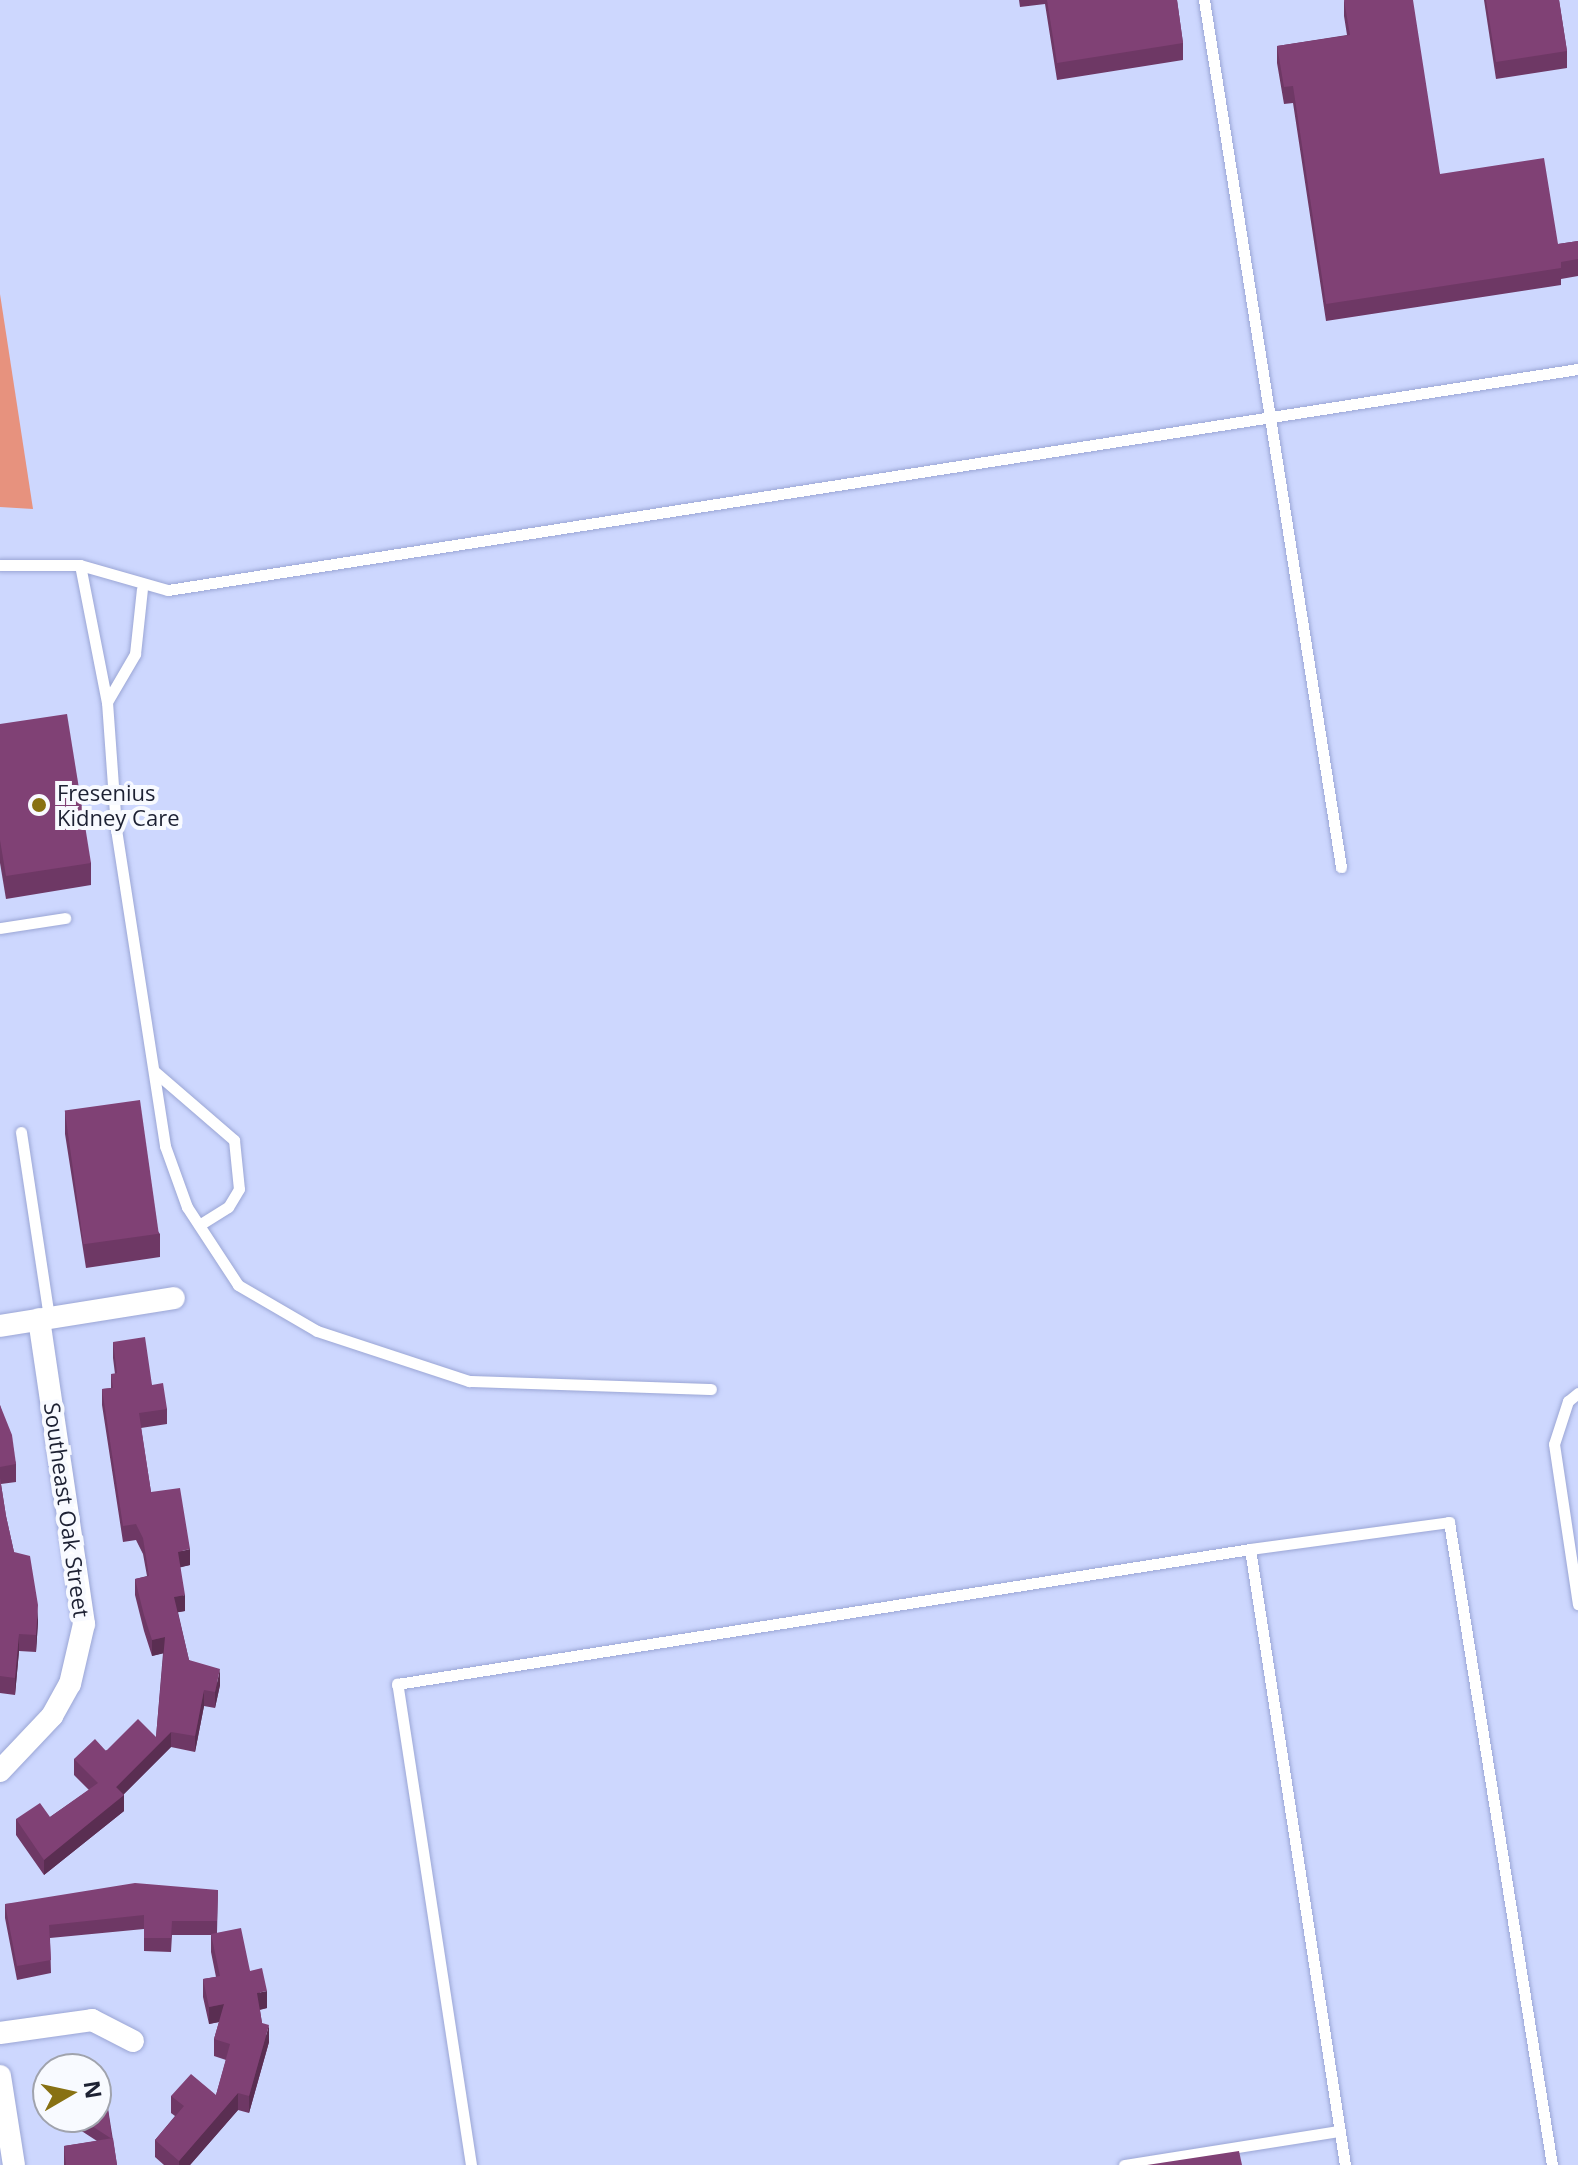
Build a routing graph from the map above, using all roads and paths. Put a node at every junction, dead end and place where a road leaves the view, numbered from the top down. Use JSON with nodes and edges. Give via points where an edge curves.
{"nodes":[{"id":1,"x":1204,"y":0,"type":"edge"},
{"id":2,"x":1578,"y":369,"type":"edge"},
{"id":3,"x":1267,"y":419,"type":"junction"},
{"id":4,"x":0,"y":565,"type":"edge"},
{"id":5,"x":80,"y":565,"type":"junction"},
{"id":6,"x":142,"y":589,"type":"junction"},
{"id":7,"x":107,"y":702,"type":"junction"},
{"id":8,"x":1341,"y":867,"type":"dead end"},
{"id":9,"x":65,"y":918,"type":"dead end"},
{"id":10,"x":0,"y":928,"type":"edge"},
{"id":11,"x":154,"y":1071,"type":"junction"},
{"id":12,"x":21,"y":1132,"type":"dead end"},
{"id":13,"x":199,"y":1225,"type":"junction"},
{"id":14,"x":174,"y":1298,"type":"dead end"},
{"id":15,"x":44,"y":1319,"type":"junction"},
{"id":16,"x":0,"y":1326,"type":"edge"},
{"id":17,"x":711,"y":1389,"type":"dead end"},
{"id":18,"x":1578,"y":1393,"type":"edge"},
{"id":19,"x":1250,"y":1549,"type":"junction"},
{"id":20,"x":1578,"y":1604,"type":"edge"},
{"id":21,"x":0,"y":1771,"type":"edge"},
{"id":22,"x":0,"y":2033,"type":"edge"},
{"id":23,"x":133,"y":2041,"type":"dead end"},
{"id":24,"x":0,"y":2076,"type":"edge"},
{"id":25,"x":1339,"y":2131,"type":"junction"},
{"id":26,"x":14,"y":2165,"type":"edge"},
{"id":27,"x":471,"y":2165,"type":"edge"},
{"id":28,"x":1124,"y":2165,"type":"edge"},
{"id":29,"x":1345,"y":2165,"type":"edge"},
{"id":30,"x":1552,"y":2165,"type":"edge"}],
"edges":[{"from":1,"to":3,"type":"lane"},
{"from":2,"to":3,"type":"lane"},
{"from":3,"to":6,"type":"lane","via":[[168,590]]},
{"from":3,"to":8,"type":"lane"},
{"from":4,"to":5,"type":"lane"},
{"from":5,"to":6,"type":"lane"},
{"from":5,"to":7,"type":"lane"},
{"from":6,"to":7,"type":"lane","via":[[135,654]]},
{"from":7,"to":11,"type":"lane","via":[[116,829]]},
{"from":9,"to":10,"type":"lane"},
{"from":11,"to":13,"type":"lane","via":[[165,1146]]},
{"from":11,"to":13,"type":"lane","via":[[234,1140],[242,1166],[228,1207]]},
{"from":12,"to":15,"type":"lane"},
{"from":13,"to":17,"type":"lane","via":[[238,1285],[317,1331],[469,1381]]},
{"from":14,"to":15,"type":"street"},
{"from":15,"to":16,"type":"street"},
{"from":15,"to":21,"type":"street","name":"Southeast Oak Street","via":[[84,1624],[70,1684],[52,1716]]},
{"from":18,"to":20,"type":"lane","via":[[1568,1401],[1554,1444]]},
{"from":19,"to":25,"type":"lane"},
{"from":19,"to":27,"type":"lane","via":[[397,1684]]},
{"from":19,"to":30,"type":"lane","via":[[1449,1522]]},
{"from":22,"to":23,"type":"street","via":[[92,2020]]},
{"from":24,"to":26,"type":"street"},
{"from":25,"to":28,"type":"lane"},
{"from":25,"to":29,"type":"lane"}]}
